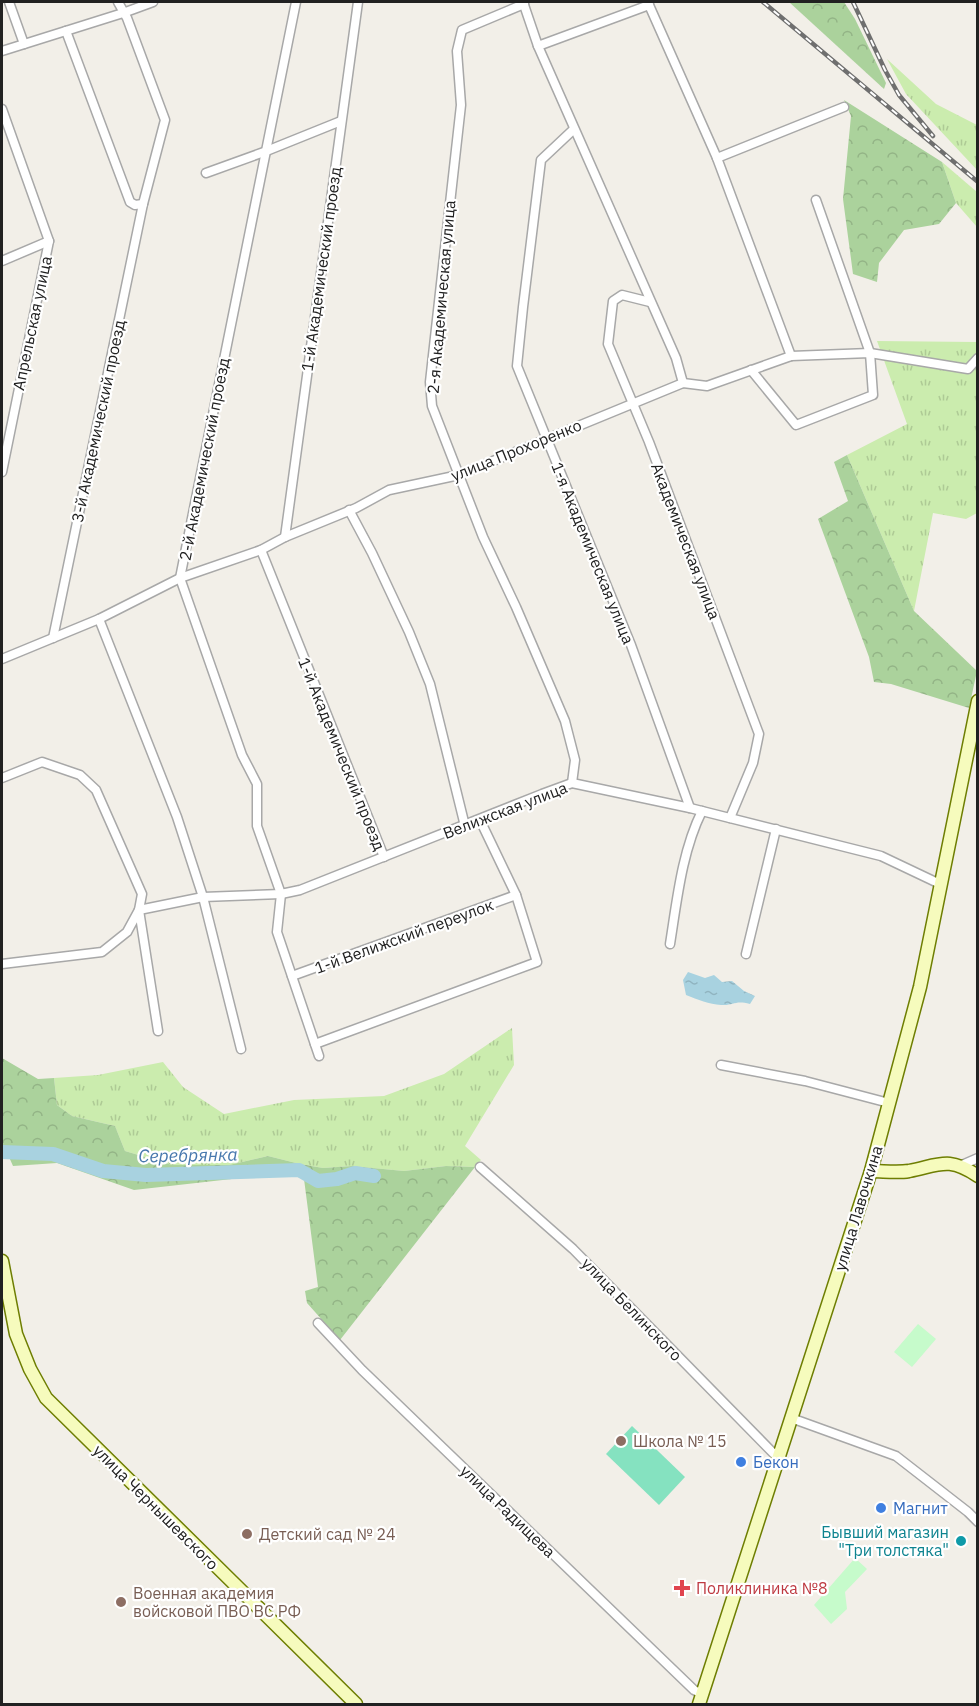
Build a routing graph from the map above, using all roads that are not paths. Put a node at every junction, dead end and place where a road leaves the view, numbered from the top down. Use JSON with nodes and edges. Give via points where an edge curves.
{"nodes":[{"id":1,"x":9,"y":2,"type":"edge"},
{"id":2,"x":118,"y":2,"type":"edge"},
{"id":3,"x":153,"y":2,"type":"edge"},
{"id":4,"x":296,"y":2,"type":"edge"},
{"id":5,"x":358,"y":2,"type":"edge"},
{"id":6,"x":523,"y":3,"type":"edge"},
{"id":7,"x":648,"y":3,"type":"edge"},
{"id":8,"x":123,"y":13,"type":"junction"},
{"id":9,"x":66,"y":31,"type":"junction"},
{"id":10,"x":24,"y":44,"type":"junction"},
{"id":11,"x":538,"y":46,"type":"junction"},
{"id":12,"x":2,"y":51,"type":"edge"},
{"id":13,"x":844,"y":107,"type":"dead end"},
{"id":14,"x":2,"y":109,"type":"edge"},
{"id":15,"x":341,"y":121,"type":"junction"},
{"id":16,"x":574,"y":129,"type":"junction"},
{"id":17,"x":264,"y":152,"type":"junction"},
{"id":18,"x":717,"y":158,"type":"junction"},
{"id":19,"x":206,"y":173,"type":"dead end"},
{"id":20,"x":816,"y":200,"type":"dead end"},
{"id":21,"x":143,"y":204,"type":"junction"},
{"id":22,"x":49,"y":241,"type":"junction"},
{"id":23,"x":2,"y":261,"type":"edge"},
{"id":24,"x":650,"y":302,"type":"junction"},
{"id":25,"x":870,"y":353,"type":"junction"},
{"id":26,"x":791,"y":356,"type":"junction"},
{"id":27,"x":978,"y":358,"type":"edge"},
{"id":28,"x":751,"y":370,"type":"junction"},
{"id":29,"x":683,"y":383,"type":"junction"},
{"id":30,"x":633,"y":403,"type":"junction"},
{"id":31,"x":548,"y":438,"type":"junction"},
{"id":32,"x":2,"y":472,"type":"edge"},
{"id":33,"x":459,"y":475,"type":"junction"},
{"id":34,"x":349,"y":510,"type":"junction"},
{"id":35,"x":285,"y":537,"type":"junction"},
{"id":36,"x":261,"y":550,"type":"junction"},
{"id":37,"x":180,"y":578,"type":"junction"},
{"id":38,"x":99,"y":619,"type":"junction"},
{"id":39,"x":53,"y":638,"type":"junction"},
{"id":40,"x":2,"y":659,"type":"edge"},
{"id":41,"x":978,"y":701,"type":"edge"},
{"id":42,"x":2,"y":778,"type":"edge"},
{"id":43,"x":572,"y":783,"type":"junction"},
{"id":44,"x":690,"y":808,"type":"junction"},
{"id":45,"x":702,"y":811,"type":"junction"},
{"id":46,"x":730,"y":818,"type":"junction"},
{"id":47,"x":480,"y":820,"type":"junction"},
{"id":48,"x":465,"y":826,"type":"junction"},
{"id":49,"x":776,"y":829,"type":"junction"},
{"id":50,"x":384,"y":857,"type":"junction"},
{"id":51,"x":940,"y":884,"type":"junction"},
{"id":52,"x":281,"y":894,"type":"junction"},
{"id":53,"x":516,"y":895,"type":"junction"},
{"id":54,"x":202,"y":897,"type":"junction"},
{"id":55,"x":139,"y":910,"type":"junction"},
{"id":56,"x":670,"y":944,"type":"dead end"},
{"id":57,"x":746,"y":954,"type":"dead end"},
{"id":58,"x":2,"y":964,"type":"edge"},
{"id":59,"x":292,"y":976,"type":"junction"},
{"id":60,"x":158,"y":1031,"type":"dead end"},
{"id":61,"x":315,"y":1044,"type":"junction"},
{"id":62,"x":241,"y":1049,"type":"dead end"},
{"id":63,"x":319,"y":1056,"type":"dead end"},
{"id":64,"x":721,"y":1065,"type":"dead end"},
{"id":65,"x":889,"y":1103,"type":"junction"},
{"id":66,"x":978,"y":1158,"type":"edge"},
{"id":67,"x":962,"y":1165,"type":"junction"},
{"id":68,"x":480,"y":1167,"type":"dead end"},
{"id":69,"x":871,"y":1171,"type":"junction"},
{"id":70,"x":978,"y":1176,"type":"edge"},
{"id":71,"x":2,"y":1261,"type":"edge"},
{"id":72,"x":318,"y":1323,"type":"dead end"},
{"id":73,"x":791,"y":1418,"type":"junction"},
{"id":74,"x":778,"y":1458,"type":"junction"},
{"id":75,"x":978,"y":1522,"type":"edge"},
{"id":76,"x":700,"y":1699,"type":"edge"},
{"id":77,"x":356,"y":1704,"type":"edge"}],
"edges":[{"from":1,"to":10,"type":"street"},
{"from":2,"to":8,"type":"street","name":"3-й Академический проезд"},
{"from":3,"to":8,"type":"street"},
{"from":4,"to":17,"type":"street","name":"2-й Академический проезд"},
{"from":5,"to":15,"type":"street","name":"1-й Академический проезд"},
{"from":6,"to":11,"type":"street"},
{"from":6,"to":33,"type":"street","name":"2-я Академическая улица","via":[[462,30],[457,51],[461,105],[430,382],[432,406]]},
{"from":7,"to":11,"type":"street"},
{"from":7,"to":18,"type":"street"},
{"from":8,"to":9,"type":"street"},
{"from":8,"to":21,"type":"street","name":"3-й Академический проезд","via":[[165,120]]},
{"from":9,"to":10,"type":"street"},
{"from":9,"to":21,"type":"street","via":[[130,202]]},
{"from":10,"to":12,"type":"street"},
{"from":11,"to":16,"type":"street"},
{"from":13,"to":18,"type":"street"},
{"from":14,"to":22,"type":"street","name":"Апрельская улица"},
{"from":15,"to":17,"type":"street"},
{"from":15,"to":35,"type":"street","name":"1-й Академический проезд"},
{"from":16,"to":24,"type":"street"},
{"from":16,"to":31,"type":"street","name":"1-я Академическая улица","via":[[542,160],[519,343],[518,366]]},
{"from":17,"to":19,"type":"street"},
{"from":17,"to":37,"type":"street","name":"2-й Академический проезд"},
{"from":18,"to":26,"type":"street"},
{"from":20,"to":25,"type":"street"},
{"from":21,"to":39,"type":"street","name":"3-й Академический проезд"},
{"from":22,"to":23,"type":"street"},
{"from":22,"to":32,"type":"street","name":"Апрельская улица"},
{"from":24,"to":29,"type":"street"},
{"from":24,"to":30,"type":"street","name":"Академическая улица","via":[[622,295],[613,301],[608,344]]},
{"from":25,"to":26,"type":"street","name":"улица Прохоренко"},
{"from":25,"to":27,"type":"street","name":"улица Прохоренко","via":[[968,369]]},
{"from":25,"to":28,"type":"street","via":[[873,395],[796,425]]},
{"from":26,"to":28,"type":"street","name":"улица Прохоренко"},
{"from":28,"to":29,"type":"street","name":"улица Прохоренко","via":[[707,386]]},
{"from":29,"to":30,"type":"street","name":"улица Прохоренко"},
{"from":30,"to":31,"type":"street","name":"улица Прохоренко"},
{"from":30,"to":46,"type":"street","name":"Академическая улица","via":[[759,734],[753,763]]},
{"from":31,"to":33,"type":"street","name":"улица Прохоренко"},
{"from":31,"to":44,"type":"street","name":"1-я Академическая улица","via":[[631,645]]},
{"from":33,"to":34,"type":"street","name":"улица Прохоренко","via":[[389,490]]},
{"from":33,"to":43,"type":"street","name":"2-я Академическая улица","via":[[565,721],[575,760]]},
{"from":34,"to":35,"type":"street","name":"улица Прохоренко"},
{"from":34,"to":48,"type":"street","via":[[430,684]]},
{"from":35,"to":36,"type":"street","name":"улица Прохоренко"},
{"from":36,"to":37,"type":"street","name":"улица Прохоренко"},
{"from":36,"to":50,"type":"street","name":"1-й Академический проезд"},
{"from":37,"to":38,"type":"street","name":"улица Прохоренко"},
{"from":37,"to":52,"type":"street","name":"2-й Академический проезд","via":[[242,754],[257,784],[257,826]]},
{"from":38,"to":39,"type":"street","name":"улица Прохоренко"},
{"from":38,"to":54,"type":"street","via":[[177,817]]},
{"from":39,"to":40,"type":"street","name":"улица Прохоренко"},
{"from":41,"to":51,"type":"main road","name":"улица Лавочкина"},
{"from":42,"to":55,"type":"street","via":[[42,762],[80,775],[96,790],[142,894]]},
{"from":43,"to":44,"type":"street","name":"Велижская улица"},
{"from":43,"to":47,"type":"street","name":"Велижская улица"},
{"from":44,"to":45,"type":"street","name":"Велижская улица"},
{"from":45,"to":46,"type":"street","name":"Велижская улица"},
{"from":45,"to":56,"type":"street","via":[[681,879]]},
{"from":46,"to":49,"type":"street","name":"Велижская улица"},
{"from":47,"to":48,"type":"street","name":"Велижская улица"},
{"from":47,"to":53,"type":"street"},
{"from":48,"to":50,"type":"street","name":"Велижская улица"},
{"from":49,"to":51,"type":"street","name":"Велижская улица","via":[[881,856]]},
{"from":49,"to":57,"type":"street"},
{"from":50,"to":52,"type":"street","name":"Велижская улица"},
{"from":51,"to":65,"type":"main road","name":"улица Лавочкина","via":[[920,987]]},
{"from":52,"to":54,"type":"street","name":"Велижская улица"},
{"from":52,"to":59,"type":"street","via":[[278,932]]},
{"from":53,"to":59,"type":"street","name":"1-й Велижский переулок"},
{"from":53,"to":61,"type":"street","via":[[537,962]]},
{"from":54,"to":55,"type":"street","name":"Велижская улица"},
{"from":54,"to":62,"type":"street"},
{"from":55,"to":58,"type":"street","via":[[127,932],[102,952]]},
{"from":55,"to":60,"type":"street"},
{"from":59,"to":61,"type":"street"},
{"from":61,"to":63,"type":"street"},
{"from":64,"to":65,"type":"street"},
{"from":65,"to":69,"type":"main road","name":"улица Лавочкина"},
{"from":66,"to":67,"type":"street"},
{"from":67,"to":69,"type":"main road","via":[[940,1163],[907,1171]]},
{"from":67,"to":70,"type":"main road"},
{"from":68,"to":74,"type":"street","name":"улица Белинского","via":[[573,1249]]},
{"from":69,"to":73,"type":"main road","name":"улица Лавочкина"},
{"from":71,"to":77,"type":"main road","name":"улица Чернышевского","via":[[16,1334],[46,1398]]},
{"from":72,"to":76,"type":"street","name":"улица Радищева"},
{"from":73,"to":74,"type":"main road","name":"улица Лавочкина"},
{"from":73,"to":75,"type":"street","via":[[896,1456]]},
{"from":74,"to":76,"type":"main road","name":"улица Лавочкина"}]}
